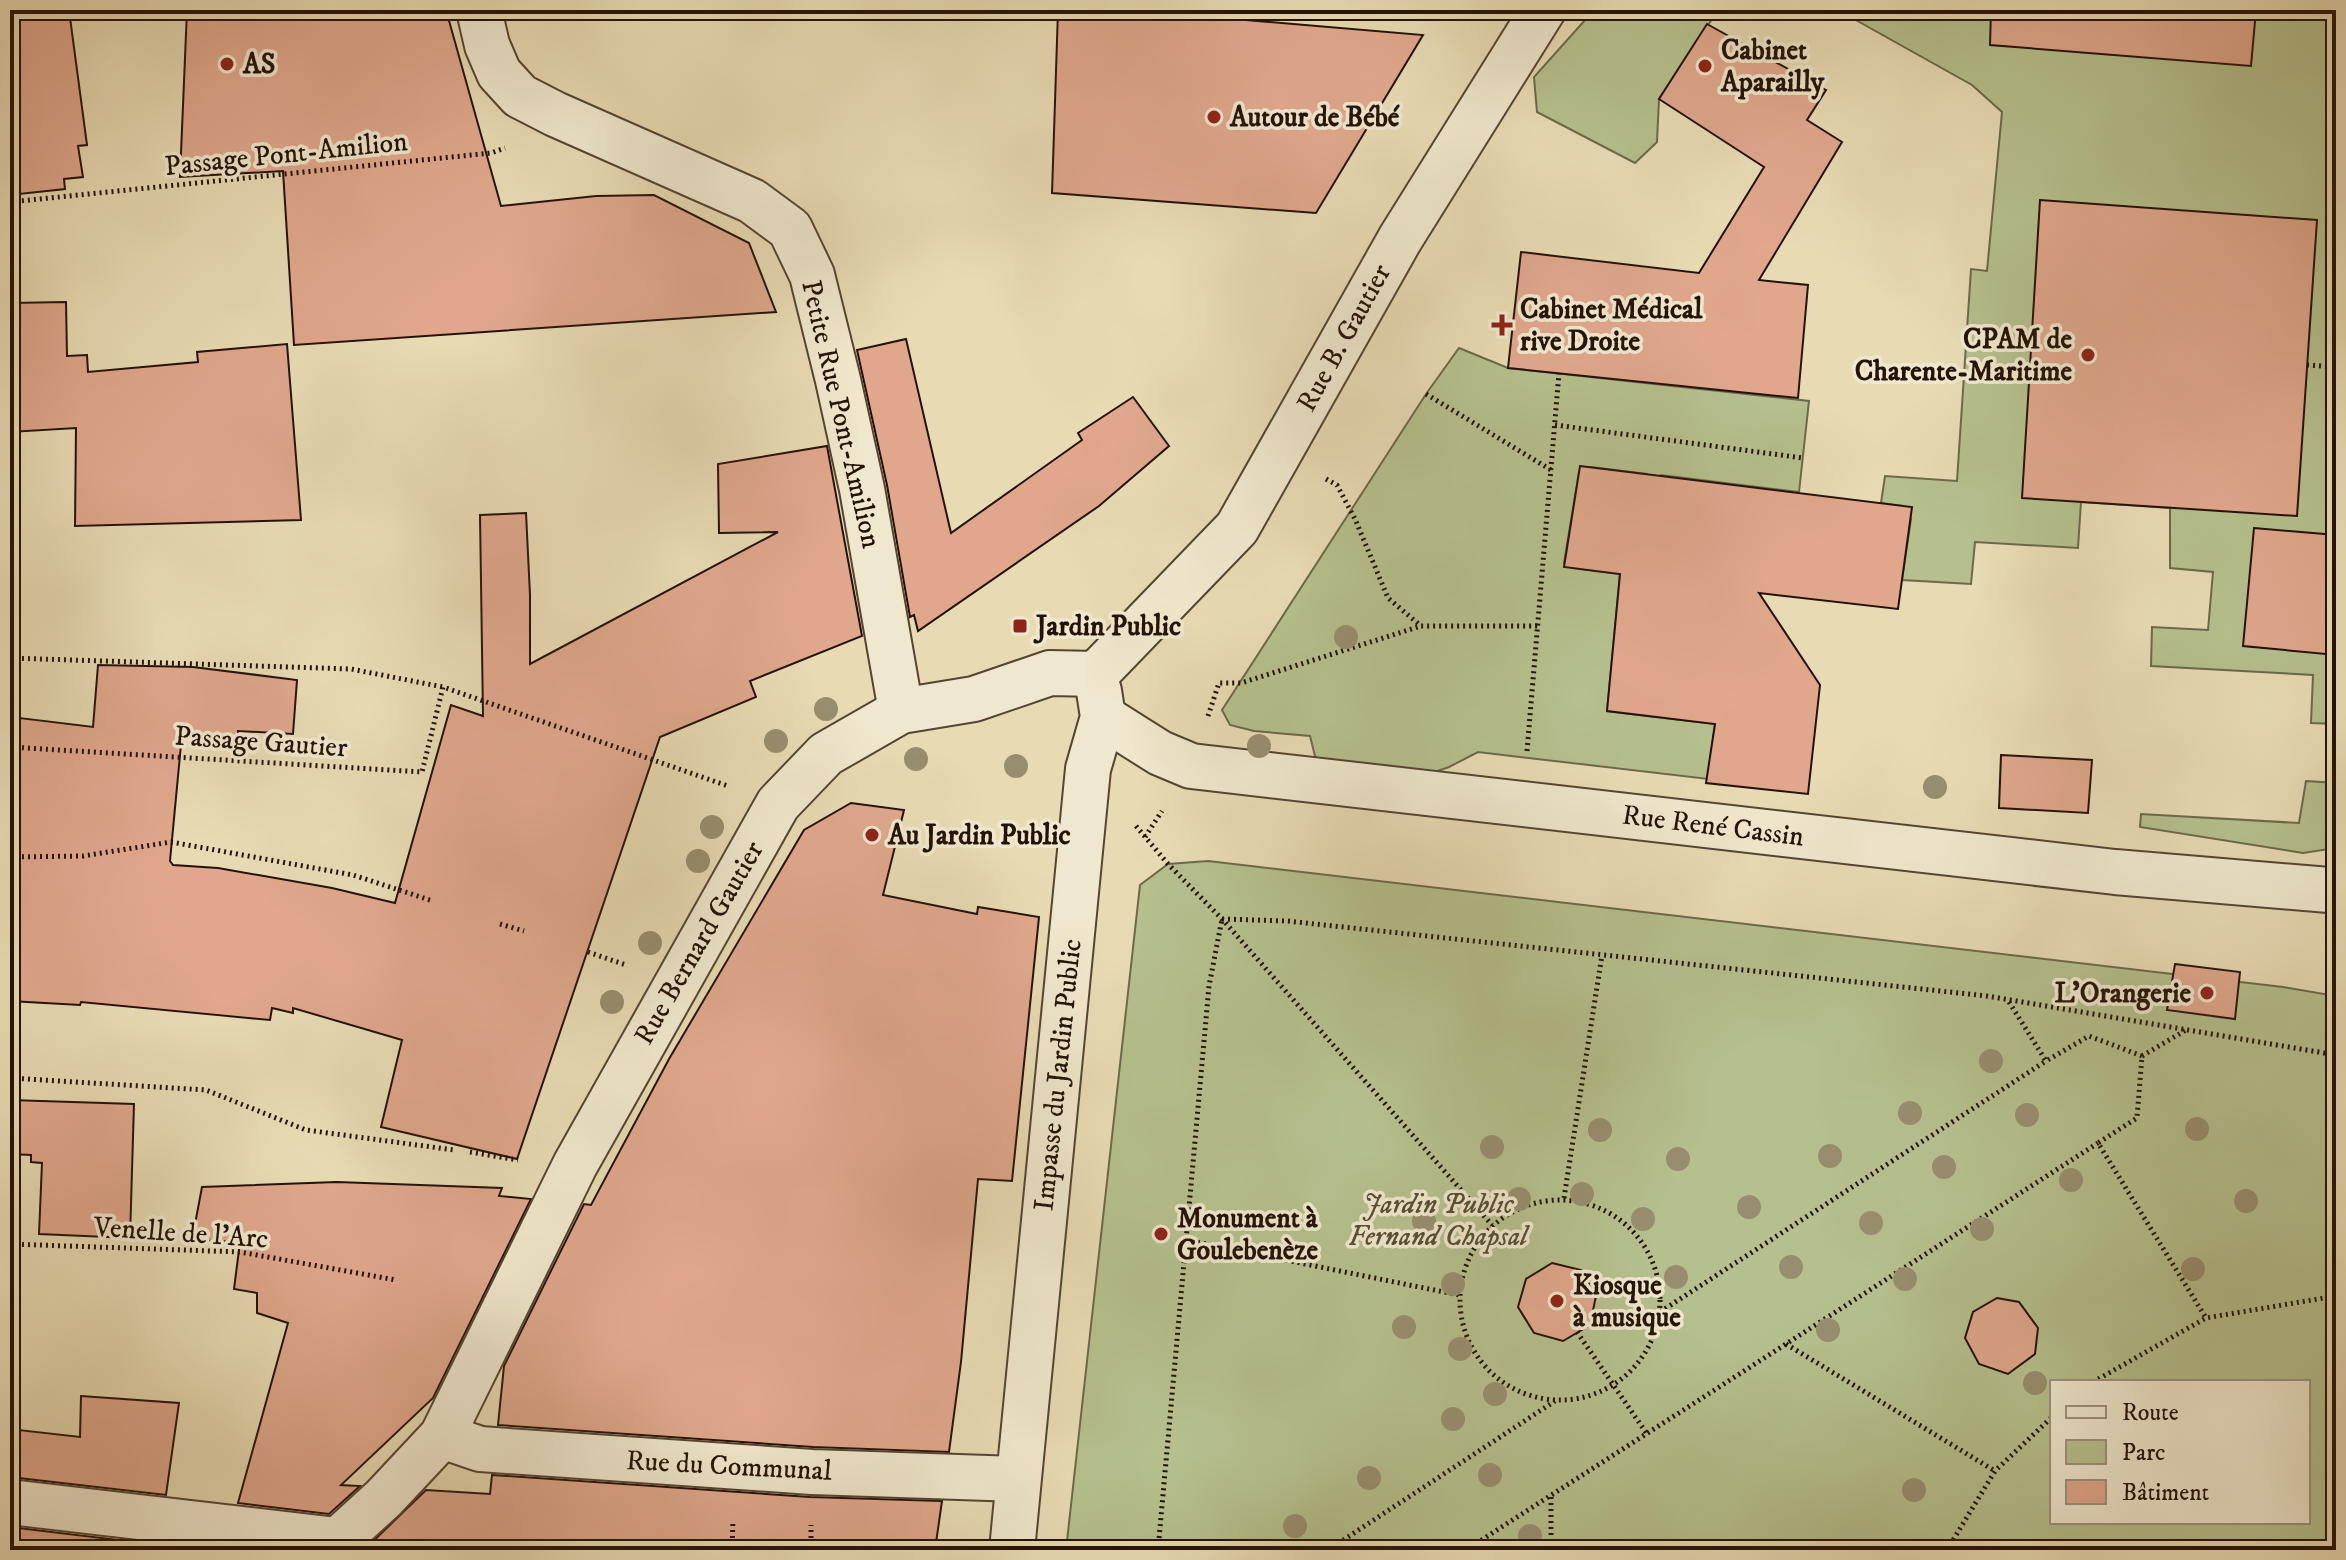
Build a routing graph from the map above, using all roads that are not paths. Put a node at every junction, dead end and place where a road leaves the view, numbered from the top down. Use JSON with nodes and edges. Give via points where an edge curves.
{"nodes":[{"id":1,"x":479,"y":10,"type":"edge"},
{"id":2,"x":1543,"y":10,"type":"edge"},
{"id":3,"x":1096,"y":674,"type":"junction"},
{"id":4,"x":901,"y":711,"type":"junction"},
{"id":5,"x":1103,"y":717,"type":"junction"},
{"id":6,"x":2336,"y":888,"type":"edge"},
{"id":7,"x":442,"y":1436,"type":"junction"},
{"id":8,"x":1018,"y":1479,"type":"junction"},
{"id":9,"x":10,"y":1502,"type":"edge"},
{"id":10,"x":332,"y":1545,"type":"edge"},
{"id":11,"x":1012,"y":1550,"type":"edge"}],
"edges":[{"from":1,"to":4,"type":"street","name":"Petite Rue Pont-Amilion","via":[[499,73],[520,96],[752,201],[790,229],[812,275],[841,396]]},
{"from":2,"to":3,"type":"street","name":"Rue B. Gautier","via":[[1400,239],[1237,528]]},
{"from":3,"to":4,"type":"street","name":"Rue Bernard Gautier","via":[[1050,673],[974,699]]},
{"from":3,"to":5,"type":"street","name":"Impasse du Jardin Public"},
{"from":4,"to":7,"type":"street","name":"Rue Bernard Gautier","via":[[826,754],[778,804],[575,1165]]},
{"from":5,"to":6,"type":"street","name":"Rue René Cassin","via":[[1191,766],[2115,872]]},
{"from":5,"to":8,"type":"street","name":"Impasse du Jardin Public","via":[[1088,769]]},
{"from":7,"to":8,"type":"street","name":"Rue du Communal","via":[[480,1449],[812,1472]]},
{"from":7,"to":10,"type":"street","name":"Rue Bernard Gautier"},
{"from":8,"to":11,"type":"street","name":"Impasse du Jardin Public"},
{"from":9,"to":10,"type":"street"}]}
